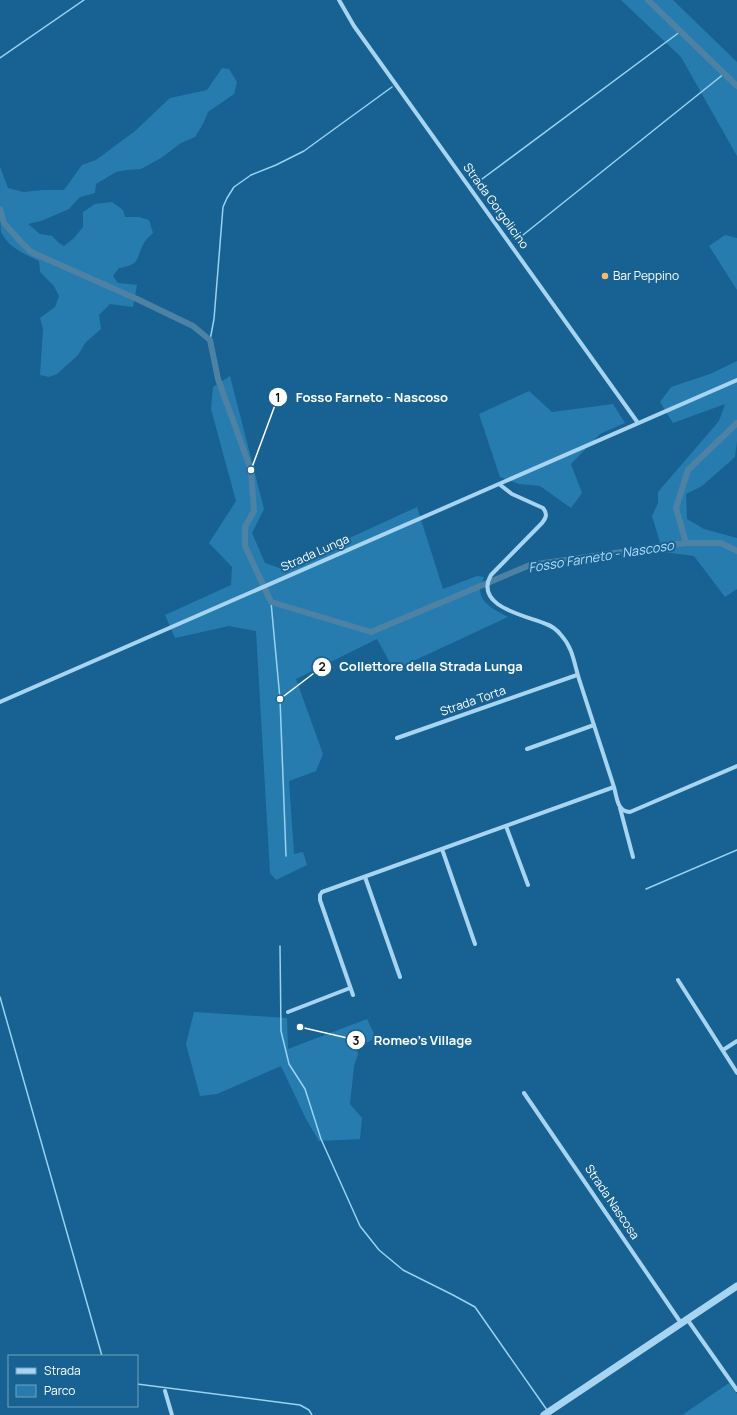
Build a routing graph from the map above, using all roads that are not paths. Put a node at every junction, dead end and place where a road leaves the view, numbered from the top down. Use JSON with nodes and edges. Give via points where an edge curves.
{"nodes":[{"id":1,"x":339,"y":0,"type":"edge"},
{"id":2,"x":737,"y":380,"type":"edge"},
{"id":3,"x":638,"y":423,"type":"junction"},
{"id":4,"x":499,"y":484,"type":"junction"},
{"id":5,"x":577,"y":675,"type":"junction"},
{"id":6,"x":0,"y":702,"type":"edge"},
{"id":7,"x":594,"y":725,"type":"junction"},
{"id":8,"x":398,"y":738,"type":"dead end"},
{"id":9,"x":527,"y":749,"type":"dead end"},
{"id":10,"x":737,"y":766,"type":"edge"},
{"id":11,"x":614,"y":787,"type":"junction"},
{"id":12,"x":620,"y":808,"type":"junction"},
{"id":13,"x":506,"y":826,"type":"junction"},
{"id":14,"x":442,"y":849,"type":"junction"},
{"id":15,"x":633,"y":857,"type":"dead end"},
{"id":16,"x":365,"y":877,"type":"junction"},
{"id":17,"x":528,"y":885,"type":"dead end"},
{"id":18,"x":475,"y":944,"type":"dead end"},
{"id":19,"x":400,"y":977,"type":"dead end"},
{"id":20,"x":678,"y":980,"type":"dead end"},
{"id":21,"x":350,"y":988,"type":"junction"},
{"id":22,"x":353,"y":995,"type":"dead end"},
{"id":23,"x":288,"y":1012,"type":"dead end"},
{"id":24,"x":737,"y":1041,"type":"edge"},
{"id":25,"x":723,"y":1050,"type":"junction"},
{"id":26,"x":737,"y":1073,"type":"edge"},
{"id":27,"x":524,"y":1093,"type":"dead end"},
{"id":28,"x":737,"y":1286,"type":"edge"},
{"id":29,"x":684,"y":1321,"type":"junction"},
{"id":30,"x":737,"y":1390,"type":"edge"},
{"id":31,"x":166,"y":1391,"type":"dead end"},
{"id":32,"x":172,"y":1415,"type":"edge"},
{"id":33,"x":544,"y":1415,"type":"edge"}],
"edges":[{"from":1,"to":3,"type":"street","name":"Strada Gorgolicino","via":[[354,26]]},
{"from":2,"to":3,"type":"street","name":"Strada Lunga"},
{"from":3,"to":4,"type":"street","name":"Strada Lunga"},
{"from":4,"to":5,"type":"street","via":[[512,494],[542,508],[546,512],[546,517],[497,567],[489,578],[488,588],[503,608],[547,624],[558,632],[570,649]]},
{"from":4,"to":6,"type":"street","name":"Strada Lunga"},
{"from":5,"to":7,"type":"street"},
{"from":5,"to":8,"type":"street","name":"Strada Torta"},
{"from":7,"to":9,"type":"street"},
{"from":7,"to":11,"type":"street"},
{"from":10,"to":12,"type":"street","via":[[634,811],[626,812]]},
{"from":11,"to":12,"type":"street"},
{"from":11,"to":13,"type":"street"},
{"from":12,"to":15,"type":"street"},
{"from":13,"to":14,"type":"street"},
{"from":13,"to":17,"type":"street"},
{"from":14,"to":16,"type":"street"},
{"from":14,"to":18,"type":"street"},
{"from":16,"to":19,"type":"street"},
{"from":16,"to":21,"type":"street","via":[[324,892],[319,897]]},
{"from":20,"to":25,"type":"street"},
{"from":21,"to":22,"type":"street"},
{"from":21,"to":23,"type":"street"},
{"from":24,"to":25,"type":"street"},
{"from":25,"to":26,"type":"street"},
{"from":27,"to":29,"type":"street","name":"Strada Nascosa"},
{"from":28,"to":29,"type":"street"},
{"from":29,"to":30,"type":"street","name":"Strada Nascosa"},
{"from":29,"to":33,"type":"street"},
{"from":31,"to":32,"type":"street"}]}
